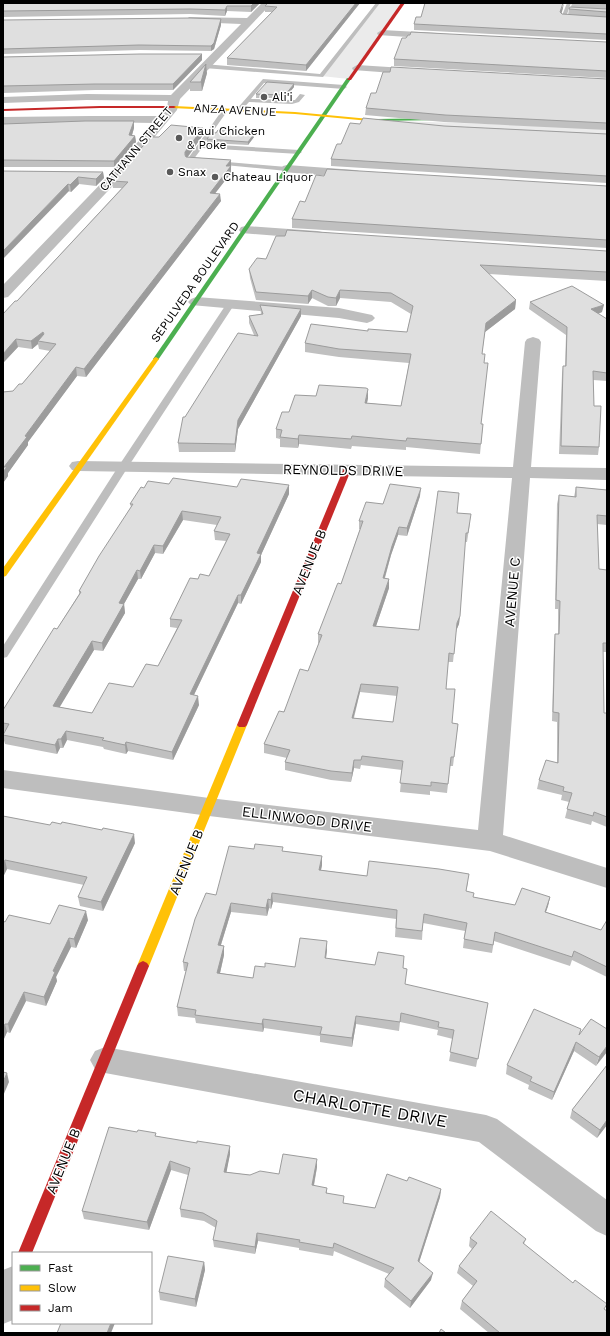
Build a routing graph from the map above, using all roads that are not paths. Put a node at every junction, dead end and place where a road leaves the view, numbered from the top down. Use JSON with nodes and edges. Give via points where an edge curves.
{"nodes":[{"id":1,"x":267,"y":3,"type":"edge"},
{"id":2,"x":378,"y":3,"type":"edge"},
{"id":3,"x":403,"y":3,"type":"edge"},
{"id":4,"x":560,"y":5,"type":"edge"},
{"id":5,"x":568,"y":6,"type":"edge"},
{"id":6,"x":573,"y":10,"type":"edge"},
{"id":7,"x":182,"y":19,"type":"edge"},
{"id":8,"x":578,"y":19,"type":"edge"},
{"id":9,"x":249,"y":21,"type":"junction"},
{"id":10,"x":382,"y":33,"type":"junction"},
{"id":11,"x":444,"y":36,"type":"edge"},
{"id":12,"x":199,"y":56,"type":"edge"},
{"id":13,"x":213,"y":56,"type":"junction"},
{"id":14,"x":204,"y":66,"type":"junction"},
{"id":15,"x":357,"y":68,"type":"junction"},
{"id":16,"x":427,"y":72,"type":"edge"},
{"id":17,"x":311,"y":85,"type":"junction"},
{"id":18,"x":344,"y":87,"type":"junction"},
{"id":19,"x":3,"y":100,"type":"edge"},
{"id":20,"x":247,"y":100,"type":"junction"},
{"id":21,"x":174,"y":103,"type":"junction"},
{"id":22,"x":3,"y":110,"type":"edge"},
{"id":23,"x":225,"y":110,"type":"junction"},
{"id":24,"x":238,"y":111,"type":"junction"},
{"id":25,"x":324,"y":116,"type":"junction"},
{"id":26,"x":163,"y":120,"type":"junction"},
{"id":27,"x":3,"y":122,"type":"edge"},
{"id":28,"x":446,"y":124,"type":"edge"},
{"id":29,"x":200,"y":146,"type":"junction"},
{"id":30,"x":299,"y":152,"type":"junction"},
{"id":31,"x":204,"y":162,"type":"edge"},
{"id":32,"x":211,"y":163,"type":"edge"},
{"id":33,"x":287,"y":169,"type":"junction"},
{"id":34,"x":102,"y":173,"type":"edge"},
{"id":35,"x":118,"y":173,"type":"junction"},
{"id":36,"x":369,"y":175,"type":"edge"},
{"id":37,"x":246,"y":230,"type":"junction"},
{"id":38,"x":332,"y":236,"type":"edge"},
{"id":39,"x":3,"y":294,"type":"edge"},
{"id":40,"x":196,"y":302,"type":"junction"},
{"id":41,"x":230,"y":305,"type":"junction"},
{"id":42,"x":367,"y":318,"type":"dead end"},
{"id":43,"x":533,"y":342,"type":"dead end"},
{"id":44,"x":78,"y":466,"type":"junction"},
{"id":45,"x":123,"y":467,"type":"junction"},
{"id":46,"x":347,"y":470,"type":"junction"},
{"id":47,"x":522,"y":473,"type":"junction"},
{"id":48,"x":607,"y":474,"type":"edge"},
{"id":49,"x":3,"y":574,"type":"edge"},
{"id":50,"x":3,"y":654,"type":"edge"},
{"id":51,"x":3,"y":779,"type":"edge"},
{"id":52,"x":209,"y":807,"type":"junction"},
{"id":53,"x":490,"y":841,"type":"junction"},
{"id":54,"x":607,"y":878,"type":"edge"},
{"id":55,"x":105,"y":1060,"type":"junction"},
{"id":56,"x":607,"y":1220,"type":"edge"},
{"id":57,"x":25,"y":1252,"type":"edge"},
{"id":58,"x":12,"y":1285,"type":"edge"},
{"id":59,"x":3,"y":1307,"type":"edge"}],
"edges":[{"from":1,"to":9,"type":"street","name":"CATHANN STREET"},
{"from":2,"to":14,"type":"lane","via":[[321,76]]},
{"from":3,"to":10,"type":"main road","name":"SEPULVEDA BOULEVARD"},
{"from":4,"to":5,"type":"lane"},
{"from":5,"to":6,"type":"lane"},
{"from":5,"to":8,"type":"lane","via":[[563,18]]},
{"from":7,"to":9,"type":"street"},
{"from":9,"to":13,"type":"street","name":"CATHANN STREET"},
{"from":10,"to":11,"type":"street"},
{"from":10,"to":15,"type":"main road","name":"SEPULVEDA BOULEVARD"},
{"from":12,"to":13,"type":"street"},
{"from":13,"to":14,"type":"street","name":"CATHANN STREET"},
{"from":14,"to":21,"type":"street","name":"CATHANN STREET"},
{"from":15,"to":16,"type":"street"},
{"from":15,"to":18,"type":"main road","name":"SEPULVEDA BOULEVARD"},
{"from":17,"to":18,"type":"lane"},
{"from":17,"to":20,"type":"lane","via":[[297,101]]},
{"from":17,"to":20,"type":"lane","via":[[263,81]]},
{"from":18,"to":25,"type":"main road","name":"SEPULVEDA BOULEVARD"},
{"from":19,"to":21,"type":"street","name":"ANZA AVENUE","via":[[87,97]]},
{"from":20,"to":24,"type":"lane"},
{"from":21,"to":22,"type":"main road","name":"ANZA AVENUE"},
{"from":21,"to":23,"type":"main road","name":"ANZA AVENUE"},
{"from":21,"to":26,"type":"street","name":"CATHANN STREET"},
{"from":23,"to":24,"type":"main road","name":"ANZA AVENUE"},
{"from":23,"to":29,"type":"lane"},
{"from":24,"to":25,"type":"main road","name":"ANZA AVENUE"},
{"from":25,"to":28,"type":"main road","name":"ANZA AVENUE"},
{"from":25,"to":30,"type":"main road","name":"SEPULVEDA BOULEVARD"},
{"from":26,"to":27,"type":"street"},
{"from":26,"to":35,"type":"street","name":"CATHANN STREET"},
{"from":29,"to":30,"type":"lane"},
{"from":29,"to":31,"type":"lane","via":[[188,161]]},
{"from":30,"to":33,"type":"main road","name":"SEPULVEDA BOULEVARD"},
{"from":32,"to":33,"type":"lane"},
{"from":33,"to":36,"type":"street"},
{"from":33,"to":37,"type":"main road","name":"SEPULVEDA BOULEVARD"},
{"from":34,"to":35,"type":"street"},
{"from":35,"to":39,"type":"street","name":"CATHANN STREET"},
{"from":37,"to":38,"type":"street"},
{"from":37,"to":40,"type":"main road","name":"SEPULVEDA BOULEVARD"},
{"from":40,"to":41,"type":"street"},
{"from":40,"to":44,"type":"main road","name":"SEPULVEDA BOULEVARD"},
{"from":41,"to":42,"type":"street","via":[[339,313]]},
{"from":41,"to":45,"type":"lane"},
{"from":43,"to":47,"type":"street","name":"AVENUE C"},
{"from":44,"to":45,"type":"street","name":"REYNOLDS DRIVE"},
{"from":44,"to":49,"type":"main road","name":"SEPULVEDA BOULEVARD"},
{"from":45,"to":46,"type":"street","name":"REYNOLDS DRIVE"},
{"from":45,"to":50,"type":"lane"},
{"from":46,"to":47,"type":"street","name":"REYNOLDS DRIVE"},
{"from":46,"to":52,"type":"main road","name":"AVENUE B"},
{"from":47,"to":48,"type":"street","name":"REYNOLDS DRIVE"},
{"from":47,"to":53,"type":"street","name":"AVENUE C"},
{"from":51,"to":52,"type":"street","name":"ELLINWOOD DRIVE"},
{"from":52,"to":53,"type":"street","name":"ELLINWOOD DRIVE"},
{"from":52,"to":55,"type":"main road","name":"AVENUE B"},
{"from":53,"to":54,"type":"street","name":"ELLINWOOD DRIVE"},
{"from":55,"to":56,"type":"street","name":"CHARLOTTE DRIVE","via":[[486,1129]]},
{"from":55,"to":57,"type":"main road","name":"AVENUE B"},
{"from":58,"to":59,"type":"street"}]}
